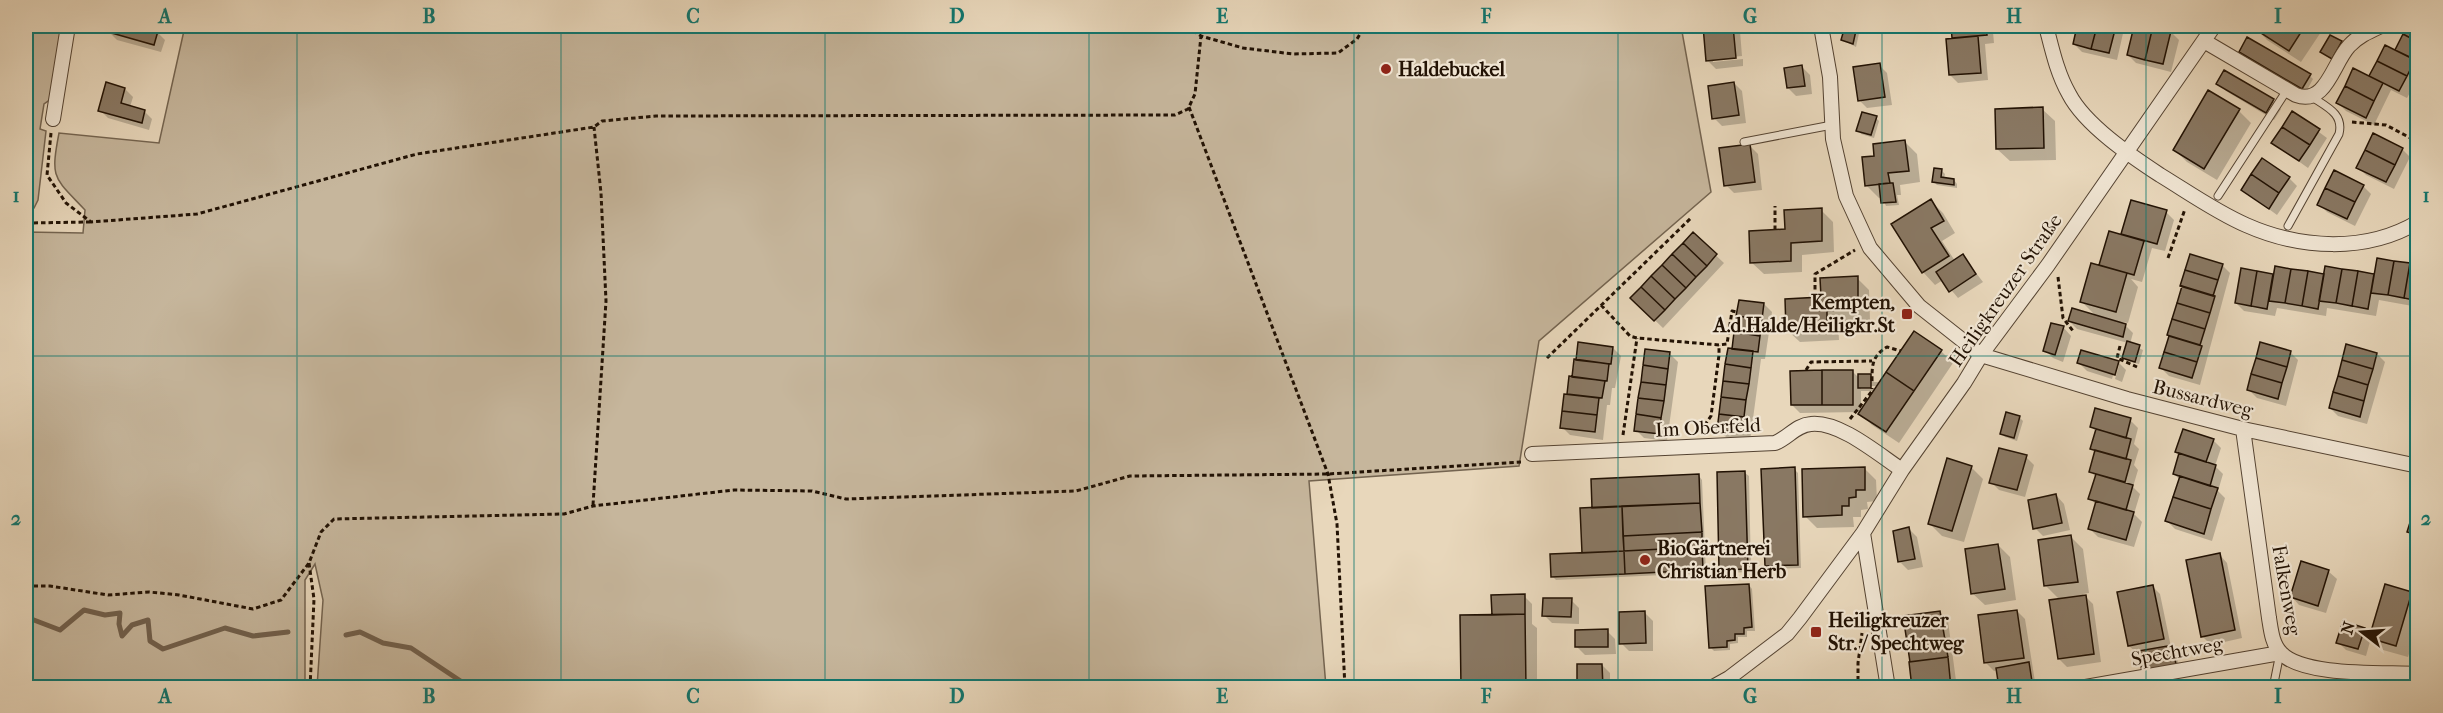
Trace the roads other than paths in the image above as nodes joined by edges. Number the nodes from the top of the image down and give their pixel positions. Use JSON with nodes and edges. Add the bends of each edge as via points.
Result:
{"nodes":[{"id":1,"x":68,"y":26,"type":"edge"},
{"id":2,"x":1821,"y":26,"type":"edge"},
{"id":3,"x":2046,"y":26,"type":"edge"},
{"id":4,"x":2214,"y":26,"type":"edge"},
{"id":5,"x":2381,"y":26,"type":"edge"},
{"id":6,"x":2204,"y":41,"type":"junction"},
{"id":7,"x":2287,"y":90,"type":"junction"},
{"id":8,"x":2312,"y":97,"type":"junction"},
{"id":9,"x":53,"y":119,"type":"road end"},
{"id":10,"x":1832,"y":125,"type":"junction"},
{"id":11,"x":1744,"y":142,"type":"dead end"},
{"id":12,"x":2125,"y":153,"type":"junction"},
{"id":13,"x":2218,"y":196,"type":"dead end"},
{"id":14,"x":2418,"y":222,"type":"edge"},
{"id":15,"x":2288,"y":226,"type":"dead end"},
{"id":16,"x":1981,"y":355,"type":"junction"},
{"id":17,"x":2242,"y":429,"type":"junction"},
{"id":18,"x":1532,"y":454,"type":"road end"},
{"id":19,"x":2418,"y":466,"type":"edge"},
{"id":20,"x":1902,"y":470,"type":"junction"},
{"id":21,"x":1863,"y":533,"type":"junction"},
{"id":22,"x":2280,"y":653,"type":"junction"},
{"id":23,"x":2418,"y":674,"type":"edge"},
{"id":24,"x":1711,"y":687,"type":"edge"},
{"id":25,"x":1888,"y":687,"type":"edge"},
{"id":26,"x":2080,"y":687,"type":"edge"},
{"id":27,"x":2273,"y":687,"type":"edge"}],
"edges":[{"from":1,"to":9,"type":"street"},
{"from":2,"to":10,"type":"street","via":[[1830,77]]},
{"from":3,"to":12,"type":"street","via":[[2055,64],[2069,96]]},
{"from":4,"to":6,"type":"street","name":"Heiligkreuzer Straße"},
{"from":5,"to":8,"type":"street","via":[[2349,46],[2323,88]]},
{"from":6,"to":7,"type":"street"},
{"from":6,"to":12,"type":"street","name":"Heiligkreuzer Straße"},
{"from":7,"to":8,"type":"street","via":[[2304,98]]},
{"from":7,"to":13,"type":"lane"},
{"from":8,"to":15,"type":"lane","via":[[2336,113],[2339,134]]},
{"from":10,"to":11,"type":"lane"},
{"from":10,"to":16,"type":"street","via":[[1846,196],[1868,243],[1919,306]]},
{"from":12,"to":14,"type":"street","via":[[2211,207],[2247,226],[2285,238],[2325,244],[2371,241]]},
{"from":12,"to":16,"type":"street","name":"Heiligkreuzer Straße"},
{"from":16,"to":17,"type":"street","name":"Bussardweg"},
{"from":16,"to":20,"type":"street","name":"Heiligkreuzer Straße"},
{"from":17,"to":19,"type":"street","name":"Bussardweg"},
{"from":17,"to":22,"type":"street","name":"Falkenweg","via":[[2269,618]]},
{"from":18,"to":20,"type":"street","name":"Im Oberfeld","via":[[1774,443],[1812,423],[1842,430]]},
{"from":20,"to":21,"type":"street","name":"Heiligkreuzer Straße"},
{"from":21,"to":24,"type":"street","name":"Heiligkreuzer Straße","via":[[1787,634]]},
{"from":21,"to":25,"type":"street"},
{"from":22,"to":23,"type":"street","name":"Falkenweg","via":[[2292,662],[2315,669]]},
{"from":22,"to":26,"type":"street","name":"Spechtweg"},
{"from":22,"to":27,"type":"lane"}]}
